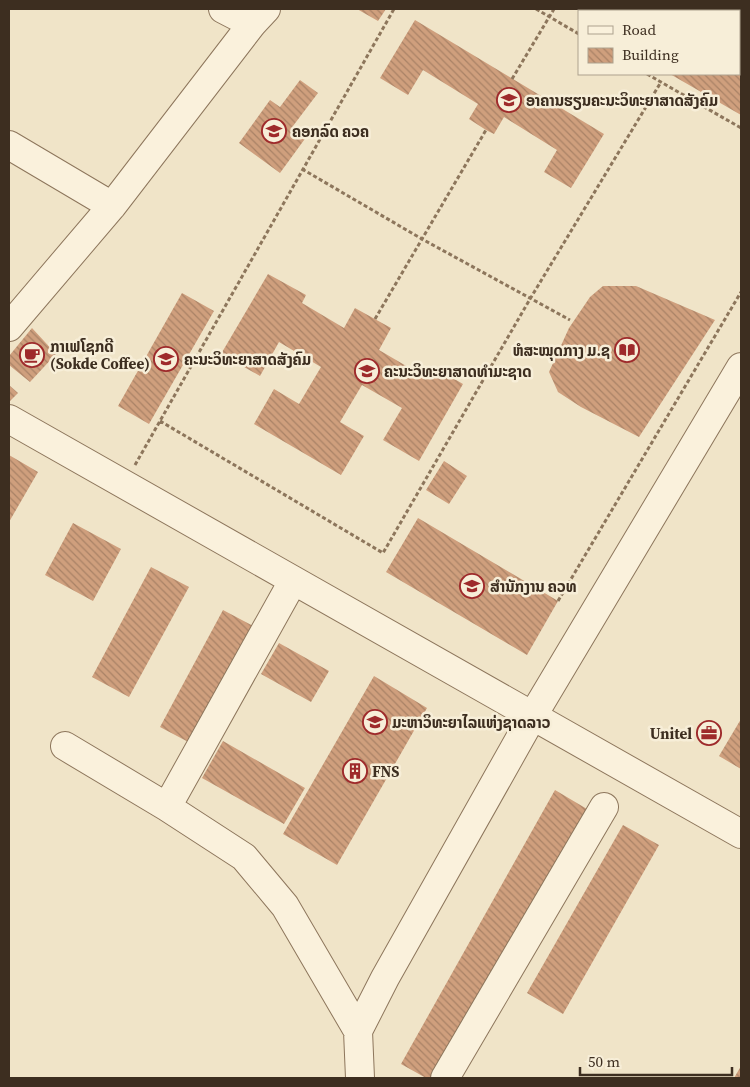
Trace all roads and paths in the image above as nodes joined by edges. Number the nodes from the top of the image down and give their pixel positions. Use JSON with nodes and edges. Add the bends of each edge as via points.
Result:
{"nodes":[{"id":1,"x":223,"y":9,"type":"edge"},
{"id":2,"x":394,"y":9,"type":"edge"},
{"id":3,"x":536,"y":9,"type":"edge"},
{"id":4,"x":554,"y":9,"type":"edge"},
{"id":5,"x":259,"y":16,"type":"edge"},
{"id":6,"x":549,"y":17,"type":"junction"},
{"id":7,"x":578,"y":33,"type":"edge"},
{"id":8,"x":649,"y":75,"type":"edge"},
{"id":9,"x":512,"y":79,"type":"dead end"},
{"id":10,"x":661,"y":82,"type":"junction"},
{"id":11,"x":741,"y":128,"type":"edge"},
{"id":12,"x":486,"y":130,"type":"dead end"},
{"id":13,"x":9,"y":144,"type":"edge"},
{"id":14,"x":302,"y":168,"type":"junction"},
{"id":15,"x":112,"y":206,"type":"junction"},
{"id":16,"x":422,"y":239,"type":"junction"},
{"id":17,"x":741,"y":292,"type":"edge"},
{"id":18,"x":530,"y":299,"type":"junction"},
{"id":19,"x":375,"y":319,"type":"dead end"},
{"id":20,"x":570,"y":320,"type":"dead end"},
{"id":21,"x":9,"y":327,"type":"edge"},
{"id":22,"x":741,"y":368,"type":"edge"},
{"id":23,"x":9,"y":419,"type":"edge"},
{"id":24,"x":160,"y":421,"type":"junction"},
{"id":25,"x":124,"y":485,"type":"junction"},
{"id":26,"x":293,"y":580,"type":"junction"},
{"id":27,"x":558,"y":601,"type":"dead end"},
{"id":28,"x":532,"y":717,"type":"junction"},
{"id":29,"x":65,"y":746,"type":"dead end"},
{"id":30,"x":167,"y":807,"type":"junction"},
{"id":31,"x":604,"y":807,"type":"dead end"},
{"id":32,"x":741,"y":834,"type":"edge"},
{"id":33,"x":358,"y":1030,"type":"junction"},
{"id":34,"x":360,"y":1078,"type":"edge"},
{"id":35,"x":445,"y":1078,"type":"edge"}],
"edges":[{"from":1,"to":5,"type":"street"},
{"from":2,"to":14,"type":"path"},
{"from":3,"to":6,"type":"path"},
{"from":4,"to":6,"type":"path"},
{"from":5,"to":15,"type":"street"},
{"from":6,"to":7,"type":"path"},
{"from":6,"to":9,"type":"path"},
{"from":8,"to":10,"type":"path"},
{"from":10,"to":11,"type":"path"},
{"from":10,"to":18,"type":"path"},
{"from":12,"to":16,"type":"path"},
{"from":13,"to":15,"type":"street"},
{"from":14,"to":16,"type":"path"},
{"from":14,"to":24,"type":"path"},
{"from":15,"to":21,"type":"street"},
{"from":16,"to":18,"type":"path"},
{"from":16,"to":19,"type":"path"},
{"from":17,"to":27,"type":"path"},
{"from":18,"to":20,"type":"path"},
{"from":18,"to":24,"type":"path","via":[[383,553]]},
{"from":22,"to":28,"type":"street"},
{"from":23,"to":25,"type":"street"},
{"from":24,"to":25,"type":"path"},
{"from":25,"to":26,"type":"street"},
{"from":26,"to":28,"type":"street"},
{"from":26,"to":30,"type":"street"},
{"from":28,"to":32,"type":"street"},
{"from":28,"to":33,"type":"street"},
{"from":29,"to":30,"type":"street"},
{"from":30,"to":33,"type":"street","via":[[244,858],[256,871],[285,906]]},
{"from":31,"to":35,"type":"street"},
{"from":33,"to":34,"type":"street"}]}
